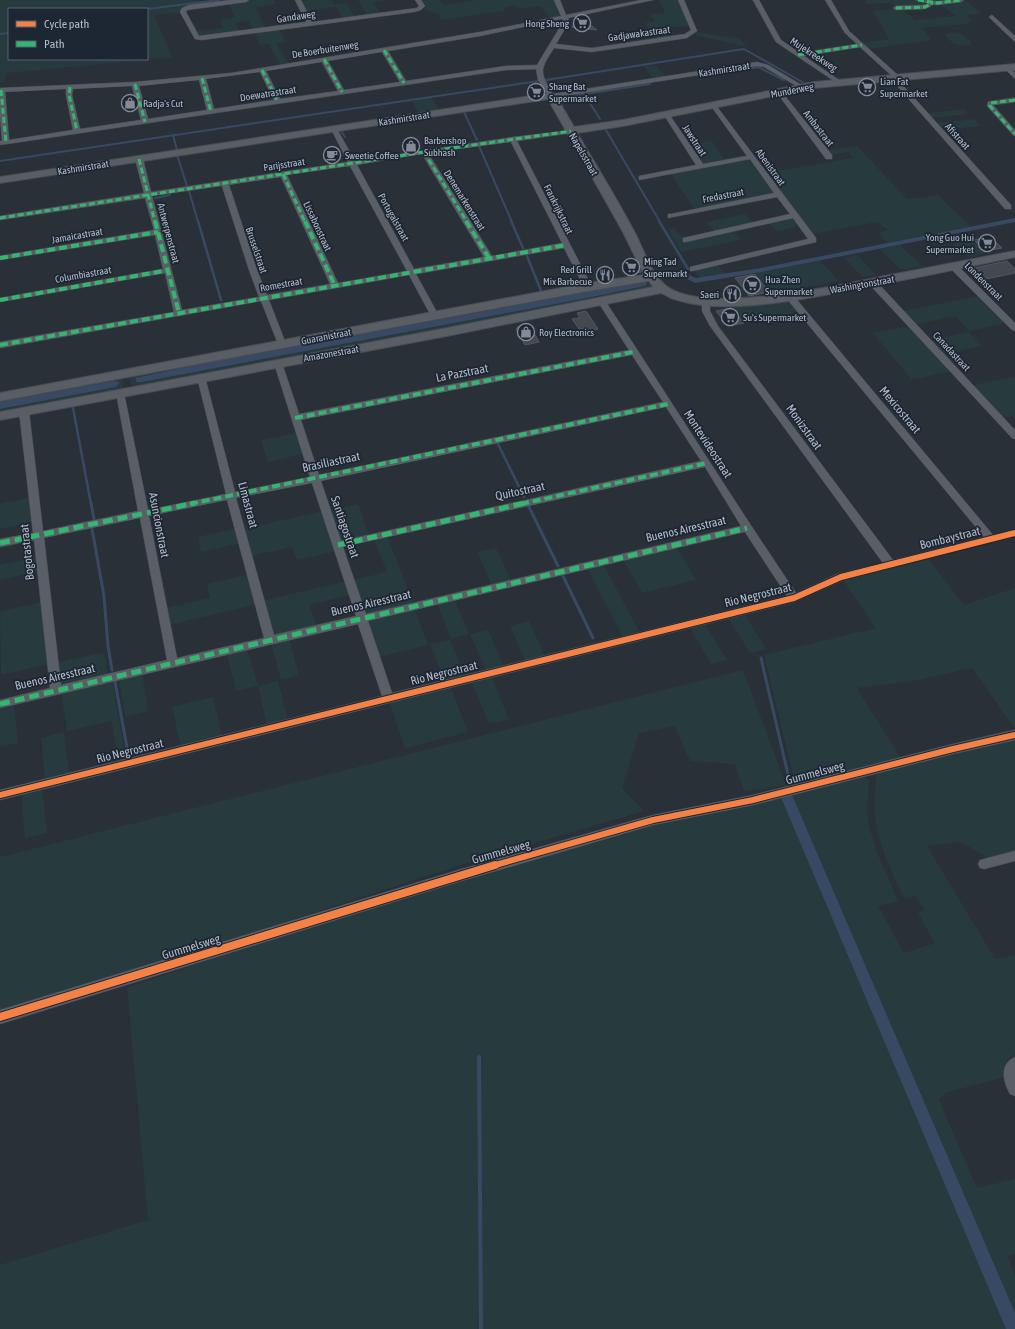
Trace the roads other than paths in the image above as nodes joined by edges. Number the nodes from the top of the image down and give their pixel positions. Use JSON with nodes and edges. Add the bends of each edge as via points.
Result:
{"nodes":[{"id":1,"x":246,"y":0,"type":"edge"},
{"id":2,"x":298,"y":0,"type":"edge"},
{"id":3,"x":418,"y":0,"type":"edge"},
{"id":4,"x":557,"y":0,"type":"edge"},
{"id":5,"x":650,"y":0,"type":"edge"},
{"id":6,"x":681,"y":0,"type":"edge"},
{"id":7,"x":756,"y":0,"type":"edge"},
{"id":8,"x":828,"y":0,"type":"edge"},
{"id":9,"x":918,"y":0,"type":"edge"},
{"id":10,"x":961,"y":0,"type":"edge"},
{"id":11,"x":934,"y":3,"type":"junction"},
{"id":12,"x":896,"y":8,"type":"dead end"},
{"id":13,"x":566,"y":18,"type":"junction"},
{"id":14,"x":992,"y":18,"type":"dead end"},
{"id":15,"x":310,"y":24,"type":"junction"},
{"id":16,"x":1015,"y":40,"type":"edge"},
{"id":17,"x":862,"y":45,"type":"junction"},
{"id":18,"x":552,"y":46,"type":"junction"},
{"id":19,"x":384,"y":50,"type":"junction"},
{"id":20,"x":798,"y":55,"type":"junction"},
{"id":21,"x":324,"y":59,"type":"junction"},
{"id":22,"x":539,"y":67,"type":"junction"},
{"id":23,"x":1011,"y":68,"type":"edge"},
{"id":24,"x":262,"y":70,"type":"junction"},
{"id":25,"x":1015,"y":77,"type":"edge"},
{"id":26,"x":202,"y":78,"type":"junction"},
{"id":27,"x":896,"y":78,"type":"junction"},
{"id":28,"x":839,"y":82,"type":"junction"},
{"id":29,"x":404,"y":83,"type":"junction"},
{"id":30,"x":135,"y":84,"type":"junction"},
{"id":31,"x":70,"y":87,"type":"junction"},
{"id":32,"x":802,"y":87,"type":"junction"},
{"id":33,"x":1,"y":90,"type":"edge"},
{"id":34,"x":342,"y":92,"type":"junction"},
{"id":35,"x":778,"y":92,"type":"junction"},
{"id":36,"x":551,"y":96,"type":"junction"},
{"id":37,"x":1015,"y":100,"type":"edge"},
{"id":38,"x":278,"y":102,"type":"junction"},
{"id":39,"x":713,"y":105,"type":"junction"},
{"id":40,"x":1,"y":111,"type":"edge"},
{"id":41,"x":211,"y":112,"type":"junction"},
{"id":42,"x":667,"y":115,"type":"junction"},
{"id":43,"x":145,"y":122,"type":"junction"},
{"id":44,"x":334,"y":129,"type":"junction"},
{"id":45,"x":77,"y":131,"type":"junction"},
{"id":46,"x":571,"y":131,"type":"junction"},
{"id":47,"x":1015,"y":134,"type":"edge"},
{"id":48,"x":513,"y":138,"type":"junction"},
{"id":49,"x":3,"y":142,"type":"edge"},
{"id":50,"x":424,"y":152,"type":"junction"},
{"id":51,"x":751,"y":157,"type":"junction"},
{"id":52,"x":829,"y":157,"type":"dead end"},
{"id":53,"x":139,"y":158,"type":"junction"},
{"id":54,"x":352,"y":163,"type":"junction"},
{"id":55,"x":701,"y":167,"type":"junction"},
{"id":56,"x":283,"y":174,"type":"junction"},
{"id":57,"x":642,"y":178,"type":"dead end"},
{"id":58,"x":0,"y":180,"type":"edge"},
{"id":59,"x":225,"y":183,"type":"junction"},
{"id":60,"x":779,"y":194,"type":"junction"},
{"id":61,"x":149,"y":195,"type":"junction"},
{"id":62,"x":1008,"y":207,"type":"dead end"},
{"id":63,"x":794,"y":215,"type":"junction"},
{"id":64,"x":671,"y":216,"type":"dead end"},
{"id":65,"x":0,"y":218,"type":"edge"},
{"id":66,"x":158,"y":232,"type":"junction"},
{"id":67,"x":686,"y":240,"type":"dead end"},
{"id":68,"x":566,"y":245,"type":"junction"},
{"id":69,"x":1015,"y":254,"type":"edge"},
{"id":70,"x":0,"y":258,"type":"edge"},
{"id":71,"x":489,"y":258,"type":"junction"},
{"id":72,"x":954,"y":267,"type":"junction"},
{"id":73,"x":169,"y":270,"type":"junction"},
{"id":74,"x":693,"y":270,"type":"dead end"},
{"id":75,"x":413,"y":273,"type":"junction"},
{"id":76,"x":652,"y":277,"type":"junction"},
{"id":77,"x":872,"y":282,"type":"junction"},
{"id":78,"x":335,"y":286,"type":"junction"},
{"id":79,"x":588,"y":287,"type":"junction"},
{"id":80,"x":662,"y":289,"type":"junction"},
{"id":81,"x":790,"y":297,"type":"junction"},
{"id":82,"x":264,"y":299,"type":"junction"},
{"id":83,"x":0,"y":300,"type":"edge"},
{"id":84,"x":602,"y":302,"type":"junction"},
{"id":85,"x":706,"y":302,"type":"junction"},
{"id":86,"x":179,"y":313,"type":"junction"},
{"id":87,"x":435,"y":316,"type":"junction"},
{"id":88,"x":1015,"y":328,"type":"edge"},
{"id":89,"x":282,"y":344,"type":"junction"},
{"id":90,"x":0,"y":345,"type":"edge"},
{"id":91,"x":633,"y":352,"type":"junction"},
{"id":92,"x":278,"y":363,"type":"junction"},
{"id":93,"x":125,"y":373,"type":"junction"},
{"id":94,"x":201,"y":377,"type":"junction"},
{"id":95,"x":125,"y":392,"type":"junction"},
{"id":96,"x":0,"y":397,"type":"edge"},
{"id":97,"x":668,"y":404,"type":"junction"},
{"id":98,"x":24,"y":411,"type":"junction"},
{"id":99,"x":0,"y":416,"type":"edge"},
{"id":100,"x":295,"y":418,"type":"junction"},
{"id":101,"x":1015,"y":436,"type":"edge"},
{"id":102,"x":707,"y":464,"type":"junction"},
{"id":103,"x":314,"y":479,"type":"junction"},
{"id":104,"x":232,"y":496,"type":"junction"},
{"id":105,"x":144,"y":514,"type":"junction"},
{"id":106,"x":747,"y":528,"type":"junction"},
{"id":107,"x":1015,"y":533,"type":"edge"},
{"id":108,"x":39,"y":535,"type":"junction"},
{"id":109,"x":991,"y":539,"type":"junction"},
{"id":110,"x":0,"y":543,"type":"edge"},
{"id":111,"x":338,"y":545,"type":"junction"},
{"id":112,"x":890,"y":564,"type":"junction"},
{"id":113,"x":794,"y":598,"type":"junction"},
{"id":114,"x":362,"y":618,"type":"junction"},
{"id":115,"x":270,"y":640,"type":"junction"},
{"id":116,"x":172,"y":663,"type":"junction"},
{"id":117,"x":56,"y":690,"type":"junction"},
{"id":118,"x":388,"y":698,"type":"junction"},
{"id":119,"x":0,"y":704,"type":"edge"},
{"id":120,"x":1015,"y":735,"type":"edge"},
{"id":121,"x":0,"y":795,"type":"edge"},
{"id":122,"x":1015,"y":856,"type":"edge"},
{"id":123,"x":984,"y":864,"type":"dead end"},
{"id":124,"x":0,"y":1017,"type":"edge"},
{"id":125,"x":1015,"y":1064,"type":"edge"},
{"id":126,"x":1015,"y":1090,"type":"edge"}],
"edges":[{"from":1,"to":15,"type":"street","name":"Gandaweg","via":[[188,7],[183,12],[197,38]]},
{"from":2,"to":15,"type":"street"},
{"from":3,"to":15,"type":"street","name":"Gandaweg","via":[[422,6],[419,9]]},
{"from":4,"to":13,"type":"street"},
{"from":5,"to":13,"type":"street","name":"De Boerbuitenweg"},
{"from":6,"to":18,"type":"street","name":"Gadjawakastraat","via":[[694,31],[687,36],[592,50]]},
{"from":7,"to":20,"type":"street","name":"Mujekreekweg","via":[[778,41]]},
{"from":8,"to":17,"type":"street","name":"Afistraat","via":[[847,32]]},
{"from":9,"to":11,"type":"street"},
{"from":10,"to":11,"type":"street"},
{"from":11,"to":12,"type":"street","via":[[925,7]]},
{"from":13,"to":18,"type":"street"},
{"from":13,"to":19,"type":"street","name":"De Boerbuitenweg"},
{"from":14,"to":16,"type":"street"},
{"from":17,"to":20,"type":"street"},
{"from":17,"to":27,"type":"street","name":"Afistraat"},
{"from":18,"to":22,"type":"street"},
{"from":19,"to":21,"type":"street","name":"De Boerbuitenweg"},
{"from":19,"to":29,"type":"street"},
{"from":20,"to":28,"type":"street","name":"Mujekreekweg"},
{"from":21,"to":24,"type":"street","name":"De Boerbuitenweg"},
{"from":21,"to":34,"type":"street"},
{"from":22,"to":29,"type":"street","name":"Doewatrastraat","via":[[506,68]]},
{"from":22,"to":36,"type":"street","name":"Napelsstraat","via":[[541,80]]},
{"from":23,"to":25,"type":"street"},
{"from":23,"to":27,"type":"street","name":"Munderweg"},
{"from":24,"to":26,"type":"street","name":"De Boerbuitenweg"},
{"from":24,"to":38,"type":"street"},
{"from":26,"to":30,"type":"street","name":"De Boerbuitenweg"},
{"from":26,"to":41,"type":"street"},
{"from":27,"to":28,"type":"street","name":"Munderweg"},
{"from":27,"to":62,"type":"street","name":"Afistraat"},
{"from":28,"to":32,"type":"street","name":"Munderweg"},
{"from":29,"to":34,"type":"street","name":"Doewatrastraat"},
{"from":30,"to":31,"type":"street","name":"De Boerbuitenweg"},
{"from":30,"to":43,"type":"street"},
{"from":31,"to":33,"type":"street","name":"De Boerbuitenweg"},
{"from":31,"to":45,"type":"street","via":[[69,94]]},
{"from":32,"to":35,"type":"street","name":"Munderweg"},
{"from":32,"to":36,"type":"street","name":"Kashmirstraat","via":[[766,66],[757,64]]},
{"from":33,"to":40,"type":"street"},
{"from":34,"to":38,"type":"street","name":"Doewatrastraat"},
{"from":35,"to":39,"type":"street","name":"Munderweg"},
{"from":35,"to":52,"type":"street","name":"Ambastraat"},
{"from":36,"to":44,"type":"street","name":"Kashmirstraat"},
{"from":36,"to":46,"type":"street","name":"Napelsstraat"},
{"from":37,"to":47,"type":"street","via":[[990,103],[990,106]]},
{"from":38,"to":41,"type":"street","name":"Doewatrastraat"},
{"from":39,"to":42,"type":"street","name":"Munderweg"},
{"from":39,"to":51,"type":"street","name":"Abenistraat"},
{"from":40,"to":49,"type":"street"},
{"from":41,"to":43,"type":"street","name":"Doewatrastraat"},
{"from":42,"to":46,"type":"street","name":"Munderweg"},
{"from":42,"to":55,"type":"street","name":"Jawstraat"},
{"from":43,"to":45,"type":"street","name":"Doewatrastraat"},
{"from":44,"to":53,"type":"street","name":"Kashmirstraat"},
{"from":44,"to":54,"type":"street","name":"Portugalstraat"},
{"from":45,"to":49,"type":"street","name":"Doewatrastraat"},
{"from":46,"to":48,"type":"street","name":"Parijsstraat"},
{"from":46,"to":76,"type":"street","name":"Napelsstraat"},
{"from":48,"to":50,"type":"street","name":"Parijsstraat"},
{"from":48,"to":68,"type":"street","name":"Frankrijkstraat"},
{"from":50,"to":54,"type":"street","name":"Parijsstraat"},
{"from":50,"to":71,"type":"street","name":"Denemarkenstraat"},
{"from":51,"to":55,"type":"street"},
{"from":51,"to":60,"type":"street","name":"Abenistraat"},
{"from":53,"to":58,"type":"street","name":"Kashmirstraat"},
{"from":53,"to":61,"type":"street","name":"Antwerpenstraat"},
{"from":54,"to":56,"type":"street","name":"Parijsstraat"},
{"from":54,"to":75,"type":"street","name":"Portugalstraat"},
{"from":55,"to":57,"type":"street","name":"Jawstraat"},
{"from":56,"to":59,"type":"street","name":"Parijsstraat"},
{"from":56,"to":78,"type":"street","name":"Lissabonstraat"},
{"from":59,"to":61,"type":"street","name":"Parijsstraat"},
{"from":59,"to":82,"type":"street","name":"Brusselstraat"},
{"from":60,"to":63,"type":"street","name":"Abenistraat"},
{"from":60,"to":64,"type":"street","name":"Fredastraat"},
{"from":61,"to":65,"type":"street","name":"Parijsstraat"},
{"from":61,"to":66,"type":"street","name":"Antwerpenstraat"},
{"from":63,"to":67,"type":"street"},
{"from":63,"to":74,"type":"street","name":"Abenistraat","via":[[813,240]]},
{"from":66,"to":70,"type":"street","name":"Jamaicastraat"},
{"from":66,"to":73,"type":"street","name":"Antwerpenstraat"},
{"from":68,"to":71,"type":"street","name":"Romestraat"},
{"from":68,"to":79,"type":"street","name":"Frankrijkstraat"},
{"from":69,"to":72,"type":"street","name":"Washingtonstraat"},
{"from":71,"to":75,"type":"street","name":"Romestraat"},
{"from":72,"to":77,"type":"street","name":"Washingtonstraat"},
{"from":72,"to":88,"type":"street","name":"Londenstraat"},
{"from":73,"to":83,"type":"street","name":"Columbiastraat"},
{"from":73,"to":86,"type":"street","name":"Antwerpenstraat"},
{"from":75,"to":78,"type":"street","name":"Romestraat"},
{"from":75,"to":87,"type":"street","name":"Portugalstraat"},
{"from":76,"to":79,"type":"street","name":"Guaranistraat"},
{"from":76,"to":80,"type":"street","name":"Napelsstraat"},
{"from":77,"to":81,"type":"street","name":"Washingtonstraat"},
{"from":77,"to":101,"type":"street","name":"Canadastraat"},
{"from":78,"to":82,"type":"street","name":"Romestraat"},
{"from":79,"to":87,"type":"street","name":"Guaranistraat"},
{"from":80,"to":84,"type":"street","name":"Amazonestraat"},
{"from":80,"to":85,"type":"street","name":"Washingtonstraat","via":[[679,297]]},
{"from":81,"to":85,"type":"street","name":"Washingtonstraat"},
{"from":81,"to":109,"type":"street","name":"Mexicostraat"},
{"from":82,"to":86,"type":"street","name":"Romestraat"},
{"from":82,"to":89,"type":"street","name":"Brusselstraat"},
{"from":84,"to":91,"type":"street","name":"Montevideostraat"},
{"from":84,"to":92,"type":"street","name":"Amazonestraat"},
{"from":85,"to":112,"type":"street","name":"Monizstraat","via":[[706,311],[714,326]]},
{"from":86,"to":90,"type":"street","name":"Romestraat"},
{"from":87,"to":89,"type":"street","name":"Guaranistraat"},
{"from":89,"to":93,"type":"street","name":"Guaranistraat"},
{"from":91,"to":97,"type":"street","name":"Montevideostraat"},
{"from":91,"to":100,"type":"street","name":"La Pazstraat"},
{"from":92,"to":94,"type":"street","name":"Amazonestraat"},
{"from":92,"to":100,"type":"street","name":"Santiagostraat"},
{"from":93,"to":95,"type":"street"},
{"from":93,"to":96,"type":"street","name":"Guaranistraat"},
{"from":94,"to":95,"type":"street","name":"Amazonestraat"},
{"from":94,"to":104,"type":"street","name":"Limastraat"},
{"from":95,"to":98,"type":"street","name":"Amazonestraat"},
{"from":95,"to":105,"type":"street","name":"Asuncionstraat"},
{"from":97,"to":102,"type":"street","name":"Montevideostraat"},
{"from":97,"to":103,"type":"street","name":"Brasiliastraat"},
{"from":98,"to":99,"type":"street","name":"Amazonestraat"},
{"from":98,"to":108,"type":"street","name":"Bogotastraat"},
{"from":100,"to":103,"type":"street","name":"Santiagostraat"},
{"from":102,"to":106,"type":"street","name":"Montevideostraat"},
{"from":102,"to":111,"type":"street","name":"Quitostraat"},
{"from":103,"to":104,"type":"street","name":"Brasiliastraat"},
{"from":103,"to":111,"type":"street","name":"Santiagostraat"},
{"from":104,"to":105,"type":"street","name":"Brasiliastraat"},
{"from":104,"to":115,"type":"street","name":"Limastraat"},
{"from":105,"to":108,"type":"street","name":"Brasiliastraat"},
{"from":105,"to":116,"type":"street","name":"Asuncionstraat"},
{"from":106,"to":113,"type":"street","name":"Montevideostraat"},
{"from":106,"to":114,"type":"street","name":"Buenos Airesstraat"},
{"from":107,"to":109,"type":"street","name":"Bombaystraat"},
{"from":108,"to":110,"type":"street","name":"Brasiliastraat"},
{"from":108,"to":117,"type":"street","name":"Bogotastraat"},
{"from":109,"to":112,"type":"street","name":"Bombaystraat"},
{"from":111,"to":114,"type":"street","name":"Santiagostraat"},
{"from":112,"to":113,"type":"street","name":"Rio Negrostraat","via":[[841,577]]},
{"from":113,"to":118,"type":"street","name":"Rio Negrostraat"},
{"from":114,"to":115,"type":"street","name":"Buenos Airesstraat"},
{"from":114,"to":118,"type":"street","name":"Santiagostraat"},
{"from":115,"to":116,"type":"street","name":"Buenos Airesstraat"},
{"from":116,"to":117,"type":"street","name":"Buenos Airesstraat"},
{"from":117,"to":119,"type":"street","name":"Buenos Airesstraat"},
{"from":118,"to":121,"type":"street","name":"Rio Negrostraat"},
{"from":120,"to":124,"type":"street","name":"Gummelsweg","via":[[760,799],[653,820],[458,876]]},
{"from":122,"to":123,"type":"street"},
{"from":125,"to":126,"type":"street","via":[[1010,1074]]}]}
